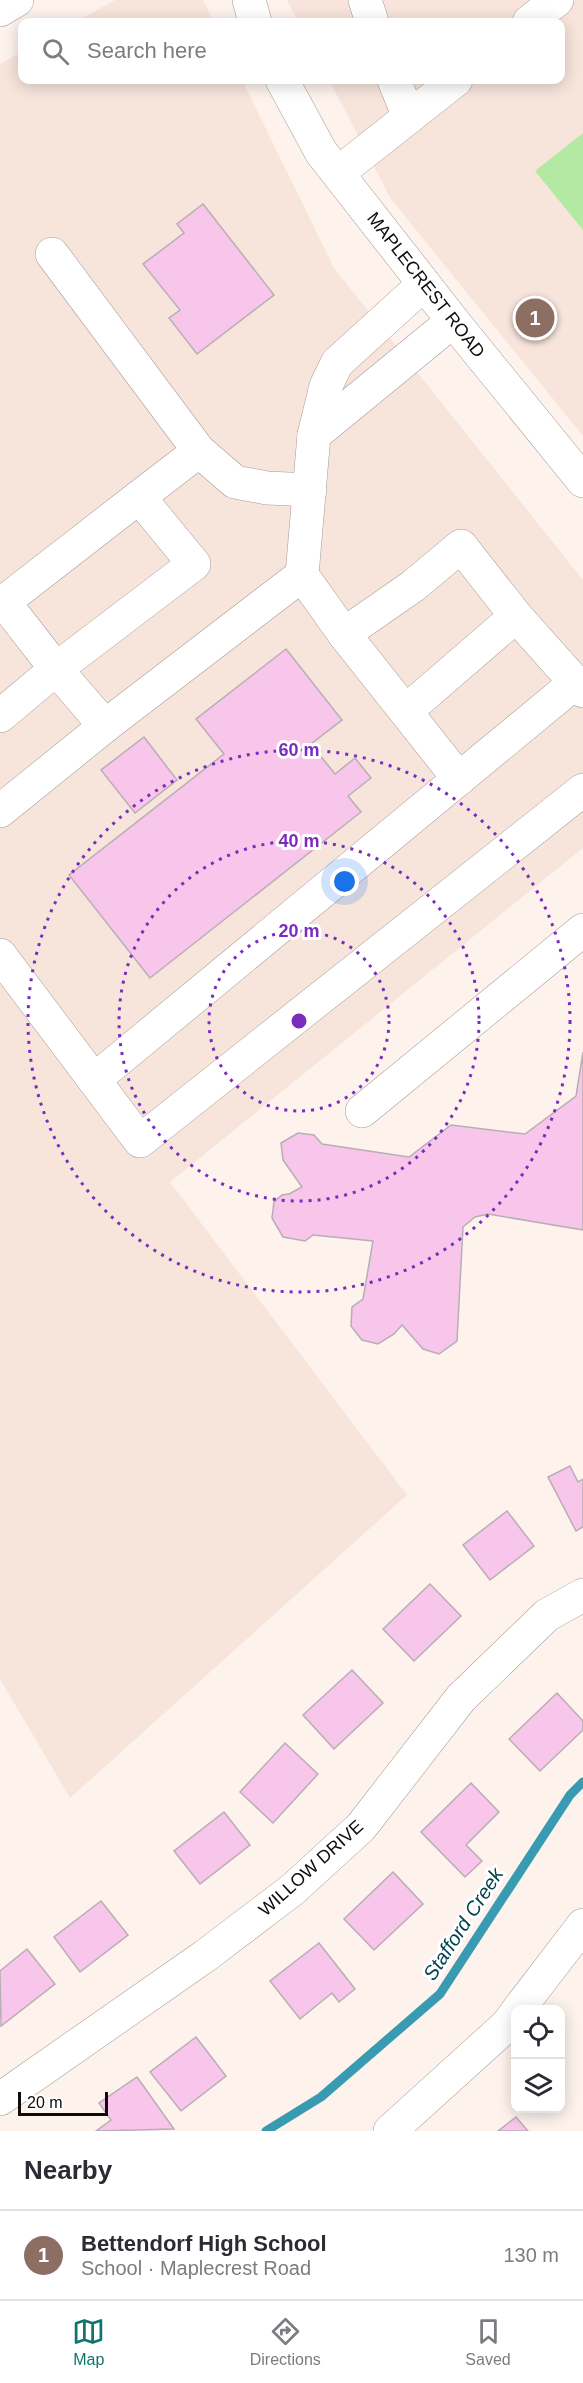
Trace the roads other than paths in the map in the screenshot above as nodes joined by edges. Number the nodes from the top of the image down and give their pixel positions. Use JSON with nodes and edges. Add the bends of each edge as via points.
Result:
{"nodes":[{"id":1,"x":17,"y":0,"type":"edge"},
{"id":2,"x":249,"y":0,"type":"edge"},
{"id":3,"x":365,"y":0,"type":"edge"},
{"id":4,"x":557,"y":0,"type":"edge"},
{"id":5,"x":0,"y":10,"type":"edge"},
{"id":6,"x":254,"y":18,"type":"edge"},
{"id":7,"x":371,"y":18,"type":"edge"},
{"id":8,"x":534,"y":18,"type":"edge"},
{"id":9,"x":284,"y":84,"type":"edge"},
{"id":10,"x":396,"y":84,"type":"edge"},
{"id":11,"x":451,"y":84,"type":"edge"},
{"id":12,"x":409,"y":117,"type":"junction"},
{"id":13,"x":338,"y":173,"type":"junction"},
{"id":14,"x":52,"y":254,"type":"dead end"},
{"id":15,"x":424,"y":284,"type":"junction"},
{"id":16,"x":453,"y":321,"type":"junction"},
{"id":17,"x":314,"y":435,"type":"junction"},
{"id":18,"x":198,"y":451,"type":"junction"},
{"id":19,"x":583,"y":481,"type":"edge"},
{"id":20,"x":310,"y":490,"type":"junction"},
{"id":21,"x":139,"y":497,"type":"junction"},
{"id":22,"x":302,"y":575,"type":"junction"},
{"id":23,"x":2,"y":604,"type":"edge"},
{"id":24,"x":516,"y":616,"type":"junction"},
{"id":25,"x":344,"y":634,"type":"junction"},
{"id":26,"x":56,"y":669,"type":"junction"},
{"id":27,"x":579,"y":687,"type":"edge"},
{"id":28,"x":406,"y":711,"type":"junction"},
{"id":29,"x":0,"y":716,"type":"edge"},
{"id":30,"x":105,"y":726,"type":"junction"},
{"id":31,"x":459,"y":779,"type":"junction"},
{"id":32,"x":583,"y":790,"type":"edge"},
{"id":33,"x":0,"y":811,"type":"edge"},
{"id":34,"x":583,"y":930,"type":"edge"},
{"id":35,"x":0,"y":954,"type":"edge"},
{"id":36,"x":94,"y":1080,"type":"junction"},
{"id":37,"x":362,"y":1111,"type":"dead end"},
{"id":38,"x":583,"y":1595,"type":"edge"},
{"id":39,"x":583,"y":1924,"type":"edge"},
{"id":40,"x":522,"y":2005,"type":"edge"},
{"id":41,"x":511,"y":2020,"type":"edge"},
{"id":42,"x":0,"y":2099,"type":"edge"},
{"id":43,"x":390,"y":2131,"type":"edge"}],
"edges":[{"from":1,"to":5,"type":"street"},
{"from":2,"to":6,"type":"street"},
{"from":3,"to":7,"type":"street"},
{"from":4,"to":8,"type":"street"},
{"from":9,"to":13,"type":"street","name":"MAPLECREST ROAD","via":[[321,152]]},
{"from":10,"to":12,"type":"street"},
{"from":11,"to":12,"type":"street"},
{"from":12,"to":13,"type":"street"},
{"from":13,"to":15,"type":"street","name":"MAPLECREST ROAD"},
{"from":14,"to":18,"type":"street"},
{"from":15,"to":16,"type":"street","name":"MAPLECREST ROAD"},
{"from":15,"to":17,"type":"street","via":[[337,363],[326,386]]},
{"from":16,"to":17,"type":"street"},
{"from":16,"to":19,"type":"street","name":"MAPLECREST ROAD"},
{"from":17,"to":20,"type":"street"},
{"from":18,"to":20,"type":"street","via":[[235,482]]},
{"from":18,"to":21,"type":"street"},
{"from":20,"to":22,"type":"street"},
{"from":21,"to":23,"type":"street"},
{"from":21,"to":26,"type":"street","via":[[194,564]]},
{"from":22,"to":25,"type":"street"},
{"from":22,"to":30,"type":"street"},
{"from":23,"to":26,"type":"street"},
{"from":24,"to":25,"type":"street","via":[[461,546],[413,586]]},
{"from":24,"to":27,"type":"street"},
{"from":24,"to":28,"type":"street"},
{"from":25,"to":28,"type":"street"},
{"from":26,"to":29,"type":"street"},
{"from":26,"to":30,"type":"street"},
{"from":27,"to":31,"type":"street"},
{"from":28,"to":31,"type":"street"},
{"from":30,"to":33,"type":"street"},
{"from":31,"to":36,"type":"street"},
{"from":32,"to":36,"type":"street","via":[[140,1141]]},
{"from":34,"to":37,"type":"street"},
{"from":35,"to":36,"type":"street"},
{"from":38,"to":42,"type":"street","name":"WILLOW DRIVE","via":[[547,1615],[461,1698],[361,1827],[292,1890],[205,1956]]},
{"from":39,"to":40,"type":"street"},
{"from":41,"to":43,"type":"street"}]}
